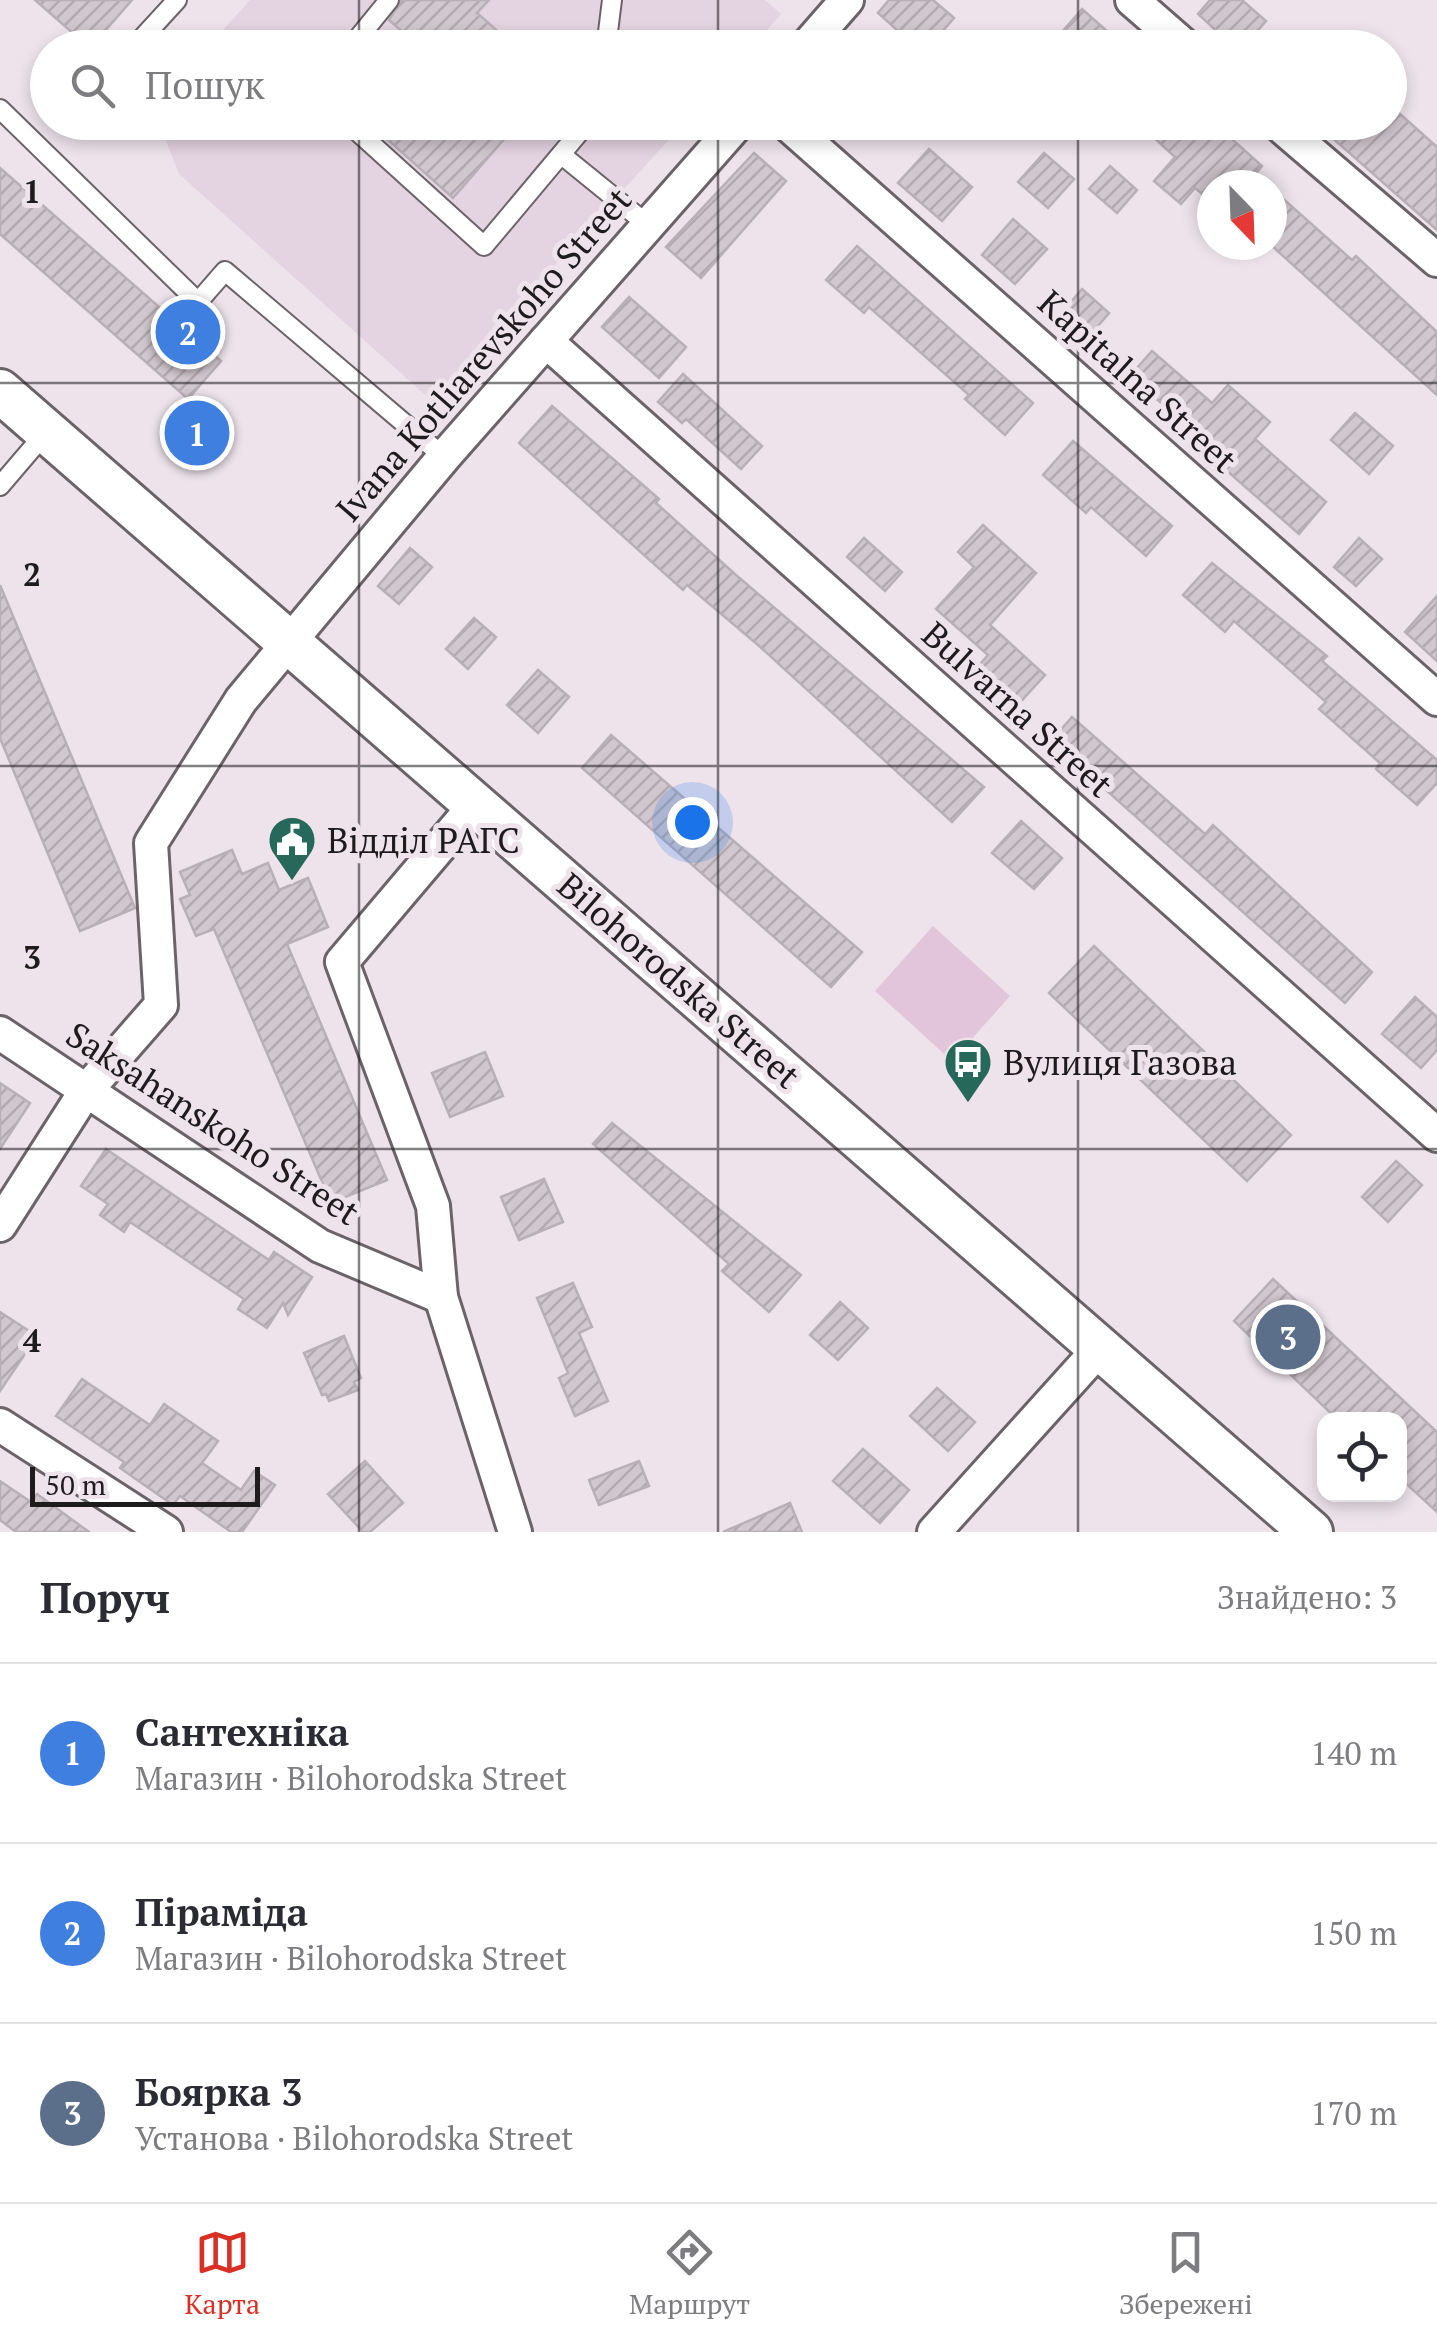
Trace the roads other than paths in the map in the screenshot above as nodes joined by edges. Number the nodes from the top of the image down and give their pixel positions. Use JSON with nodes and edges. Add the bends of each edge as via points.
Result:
{"nodes":[{"id":1,"x":177,"y":0,"type":"edge"},
{"id":2,"x":389,"y":0,"type":"edge"},
{"id":3,"x":612,"y":0,"type":"edge"},
{"id":4,"x":847,"y":0,"type":"edge"},
{"id":5,"x":1132,"y":0,"type":"edge"},
{"id":6,"x":150,"y":30,"type":"edge"},
{"id":7,"x":365,"y":30,"type":"edge"},
{"id":8,"x":608,"y":30,"type":"edge"},
{"id":9,"x":821,"y":30,"type":"edge"},
{"id":10,"x":1167,"y":30,"type":"edge"},
{"id":11,"x":0,"y":109,"type":"edge"},
{"id":12,"x":30,"y":138,"type":"edge"},
{"id":13,"x":32,"y":140,"type":"edge"},
{"id":14,"x":367,"y":140,"type":"edge"},
{"id":15,"x":575,"y":140,"type":"edge"},
{"id":16,"x":723,"y":140,"type":"edge"},
{"id":17,"x":806,"y":140,"type":"edge"},
{"id":18,"x":1297,"y":140,"type":"edge"},
{"id":19,"x":563,"y":156,"type":"junction"},
{"id":20,"x":648,"y":226,"type":"junction"},
{"id":21,"x":1437,"y":260,"type":"edge"},
{"id":22,"x":546,"y":342,"type":"junction"},
{"id":23,"x":0,"y":391,"type":"edge"},
{"id":24,"x":48,"y":430,"type":"junction"},
{"id":25,"x":444,"y":457,"type":"junction"},
{"id":26,"x":0,"y":486,"type":"edge"},
{"id":27,"x":288,"y":640,"type":"junction"},
{"id":28,"x":1437,"y":699,"type":"edge"},
{"id":29,"x":476,"y":804,"type":"junction"},
{"id":30,"x":0,"y":1033,"type":"edge"},
{"id":31,"x":85,"y":1092,"type":"junction"},
{"id":32,"x":1437,"y":1135,"type":"edge"},
{"id":33,"x":0,"y":1226,"type":"edge"},
{"id":34,"x":442,"y":1297,"type":"junction"},
{"id":35,"x":1100,"y":1348,"type":"junction"},
{"id":36,"x":0,"y":1425,"type":"edge"},
{"id":37,"x":166,"y":1532,"type":"edge"},
{"id":38,"x":514,"y":1532,"type":"edge"},
{"id":39,"x":934,"y":1532,"type":"edge"},
{"id":40,"x":1311,"y":1532,"type":"edge"}],
"edges":[{"from":1,"to":6,"type":"lane"},
{"from":2,"to":7,"type":"lane"},
{"from":3,"to":8,"type":"lane"},
{"from":4,"to":9,"type":"street"},
{"from":5,"to":10,"type":"street"},
{"from":11,"to":12,"type":"lane"},
{"from":13,"to":25,"type":"lane","via":[[198,302],[225,270]]},
{"from":14,"to":19,"type":"lane","via":[[484,246]]},
{"from":15,"to":19,"type":"lane"},
{"from":16,"to":20,"type":"street","name":"Ivana Kotliarevskoho Street"},
{"from":17,"to":28,"type":"street","name":"Kapitalna Street"},
{"from":18,"to":21,"type":"street"},
{"from":19,"to":20,"type":"lane"},
{"from":20,"to":22,"type":"street","name":"Ivana Kotliarevskoho Street"},
{"from":22,"to":25,"type":"street","name":"Ivana Kotliarevskoho Street"},
{"from":22,"to":32,"type":"street","name":"Bulvarna Street"},
{"from":23,"to":24,"type":"street","name":"Bilohorodska Street"},
{"from":24,"to":26,"type":"lane"},
{"from":24,"to":27,"type":"street","name":"Bilohorodska Street"},
{"from":25,"to":27,"type":"street","name":"Ivana Kotliarevskoho Street"},
{"from":27,"to":29,"type":"street","name":"Bilohorodska Street"},
{"from":27,"to":31,"type":"street","name":"Ivana Kotliarevskoho Street","via":[[241,700],[151,844],[161,1005]]},
{"from":29,"to":34,"type":"street","via":[[342,962],[433,1206]]},
{"from":29,"to":35,"type":"street","name":"Bilohorodska Street"},
{"from":30,"to":31,"type":"street","name":"Saksahanskoho Street"},
{"from":31,"to":33,"type":"street","name":"Ivana Kotliarevskoho Street"},
{"from":31,"to":34,"type":"street","name":"Saksahanskoho Street","via":[[320,1246]]},
{"from":34,"to":38,"type":"street"},
{"from":35,"to":39,"type":"street"},
{"from":35,"to":40,"type":"street","name":"Bilohorodska Street"},
{"from":36,"to":37,"type":"street"}]}
